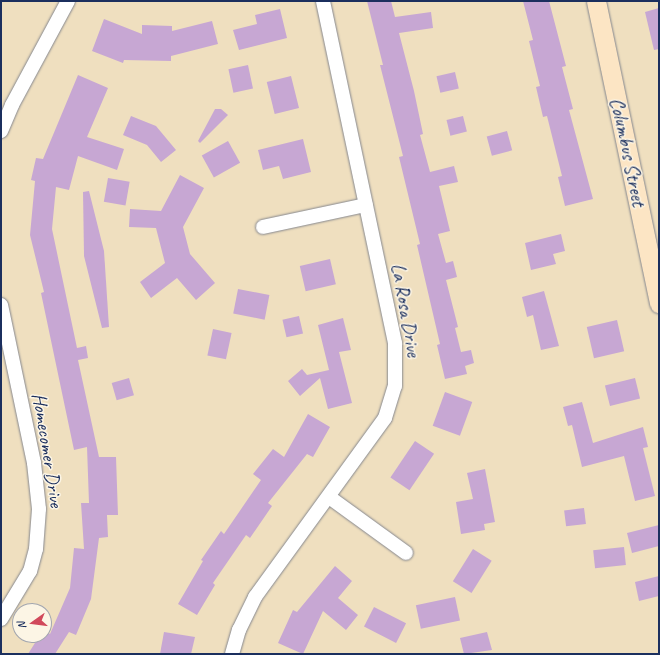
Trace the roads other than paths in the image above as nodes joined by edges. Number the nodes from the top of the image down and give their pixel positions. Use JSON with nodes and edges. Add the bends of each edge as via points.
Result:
{"nodes":[{"id":1,"x":68,"y":1,"type":"edge"},
{"id":2,"x":323,"y":1,"type":"edge"},
{"id":3,"x":596,"y":1,"type":"edge"},
{"id":4,"x":1,"y":131,"type":"edge"},
{"id":5,"x":366,"y":206,"type":"junction"},
{"id":6,"x":263,"y":227,"type":"dead end"},
{"id":7,"x":659,"y":303,"type":"edge"},
{"id":8,"x":1,"y":304,"type":"edge"},
{"id":9,"x":329,"y":497,"type":"junction"},
{"id":10,"x":406,"y":553,"type":"dead end"},
{"id":11,"x":1,"y":619,"type":"edge"},
{"id":12,"x":232,"y":654,"type":"edge"}],
"edges":[{"from":1,"to":4,"type":"street","via":[[12,105]]},
{"from":2,"to":5,"type":"street","name":"La Rosa Drive"},
{"from":3,"to":7,"type":"main road","name":"Columbus Street"},
{"from":5,"to":6,"type":"street"},
{"from":5,"to":9,"type":"street","name":"La Rosa Drive","via":[[395,343],[397,371],[385,418]]},
{"from":8,"to":11,"type":"street","name":"Homecomer Drive","via":[[34,463],[39,509],[38,535],[30,571]]},
{"from":9,"to":10,"type":"street"},
{"from":9,"to":12,"type":"street","name":"La Rosa Drive","via":[[256,596],[241,624]]}]}
